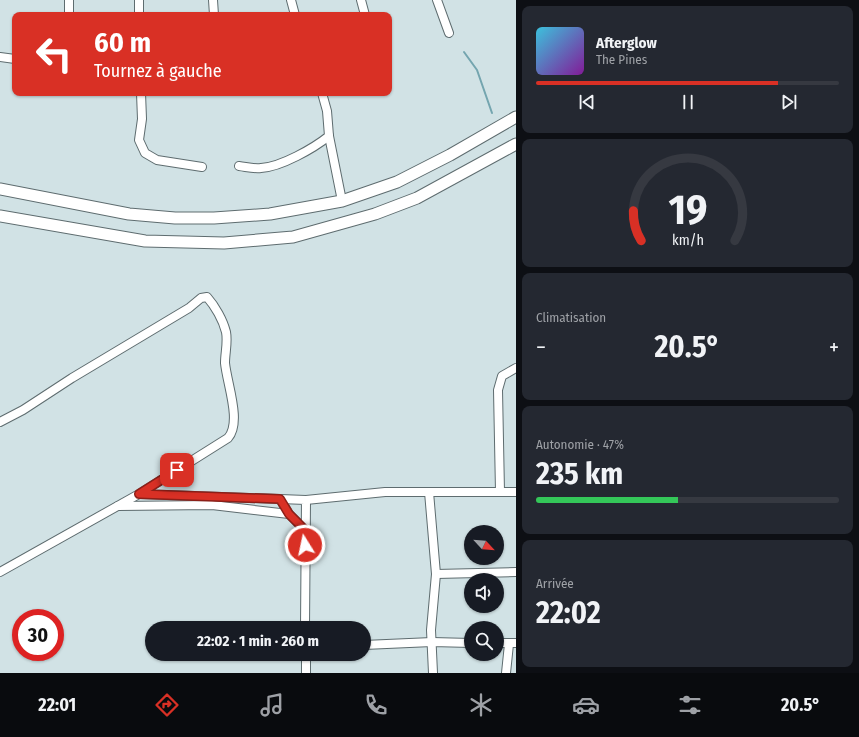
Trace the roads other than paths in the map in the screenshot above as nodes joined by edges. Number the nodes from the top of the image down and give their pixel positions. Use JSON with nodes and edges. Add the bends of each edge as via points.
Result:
{"nodes":[{"id":1,"x":69,"y":0,"type":"edge"},
{"id":2,"x":139,"y":0,"type":"edge"},
{"id":3,"x":213,"y":0,"type":"edge"},
{"id":4,"x":291,"y":0,"type":"edge"},
{"id":5,"x":361,"y":0,"type":"edge"},
{"id":6,"x":437,"y":0,"type":"edge"},
{"id":7,"x":69,"y":12,"type":"edge"},
{"id":8,"x":139,"y":12,"type":"edge"},
{"id":9,"x":214,"y":12,"type":"edge"},
{"id":10,"x":294,"y":12,"type":"edge"},
{"id":11,"x":364,"y":12,"type":"edge"},
{"id":12,"x":449,"y":33,"type":"dead end"},
{"id":13,"x":0,"y":57,"type":"edge"},
{"id":14,"x":12,"y":59,"type":"edge"},
{"id":15,"x":141,"y":96,"type":"edge"},
{"id":16,"x":323,"y":96,"type":"edge"},
{"id":17,"x":516,"y":117,"type":"edge"},
{"id":18,"x":329,"y":136,"type":"junction"},
{"id":19,"x":516,"y":144,"type":"edge"},
{"id":20,"x":239,"y":166,"type":"dead end"},
{"id":21,"x":202,"y":167,"type":"dead end"},
{"id":22,"x":0,"y":189,"type":"edge"},
{"id":23,"x":342,"y":201,"type":"junction"},
{"id":24,"x":0,"y":216,"type":"edge"},
{"id":25,"x":516,"y":368,"type":"edge"},
{"id":26,"x":0,"y":422,"type":"edge"},
{"id":27,"x":429,"y":492,"type":"junction"},
{"id":28,"x":500,"y":492,"type":"junction"},
{"id":29,"x":516,"y":492,"type":"edge"},
{"id":30,"x":139,"y":494,"type":"junction"},
{"id":31,"x":203,"y":495,"type":"junction"},
{"id":32,"x":280,"y":499,"type":"junction"},
{"id":33,"x":306,"y":500,"type":"junction"},
{"id":34,"x":198,"y":505,"type":"junction"},
{"id":35,"x":116,"y":506,"type":"junction"},
{"id":36,"x":289,"y":514,"type":"junction"},
{"id":37,"x":305,"y":530,"type":"junction"},
{"id":38,"x":0,"y":572,"type":"edge"},
{"id":39,"x":516,"y":572,"type":"edge"},
{"id":40,"x":436,"y":574,"type":"junction"},
{"id":41,"x":306,"y":621,"type":"edge"},
{"id":42,"x":432,"y":642,"type":"junction"},
{"id":43,"x":464,"y":643,"type":"edge"},
{"id":44,"x":512,"y":643,"type":"edge"},
{"id":45,"x":371,"y":645,"type":"edge"},
{"id":46,"x":306,"y":661,"type":"edge"},
{"id":47,"x":306,"y":673,"type":"edge"},
{"id":48,"x":433,"y":673,"type":"edge"},
{"id":49,"x":506,"y":673,"type":"edge"}],
"edges":[{"from":1,"to":7,"type":"street"},
{"from":2,"to":8,"type":"street"},
{"from":3,"to":9,"type":"street"},
{"from":4,"to":10,"type":"street"},
{"from":5,"to":11,"type":"street"},
{"from":6,"to":12,"type":"street"},
{"from":13,"to":14,"type":"street"},
{"from":15,"to":21,"type":"street","via":[[139,140],[145,153],[157,160]]},
{"from":16,"to":18,"type":"street"},
{"from":17,"to":23,"type":"highway","via":[[397,182]]},
{"from":18,"to":20,"type":"street","via":[[298,156],[263,168]]},
{"from":18,"to":23,"type":"street"},
{"from":19,"to":24,"type":"highway","via":[[417,198],[375,214],[292,237],[224,243],[144,241]]},
{"from":22,"to":23,"type":"highway","via":[[129,214],[174,218],[270,214]]},
{"from":25,"to":28,"type":"street","via":[[502,376],[498,390]]},
{"from":26,"to":30,"type":"street","via":[[189,308],[201,298],[207,297],[212,302],[226,332],[227,382],[235,413],[232,433]]},
{"from":27,"to":28,"type":"street"},
{"from":27,"to":33,"type":"street","via":[[385,492]]},
{"from":27,"to":40,"type":"street"},
{"from":28,"to":29,"type":"street"},
{"from":30,"to":31,"type":"street"},
{"from":30,"to":35,"type":"street"},
{"from":31,"to":32,"type":"street"},
{"from":31,"to":34,"type":"street"},
{"from":32,"to":33,"type":"street"},
{"from":32,"to":36,"type":"street"},
{"from":33,"to":37,"type":"street"},
{"from":34,"to":35,"type":"street"},
{"from":34,"to":36,"type":"street"},
{"from":35,"to":38,"type":"street"},
{"from":36,"to":37,"type":"street"},
{"from":37,"to":41,"type":"street"},
{"from":39,"to":40,"type":"street"},
{"from":40,"to":42,"type":"street","via":[[432,598]]},
{"from":42,"to":43,"type":"street"},
{"from":42,"to":45,"type":"street"},
{"from":42,"to":48,"type":"street"},
{"from":44,"to":49,"type":"street"},
{"from":46,"to":47,"type":"street"}]}
